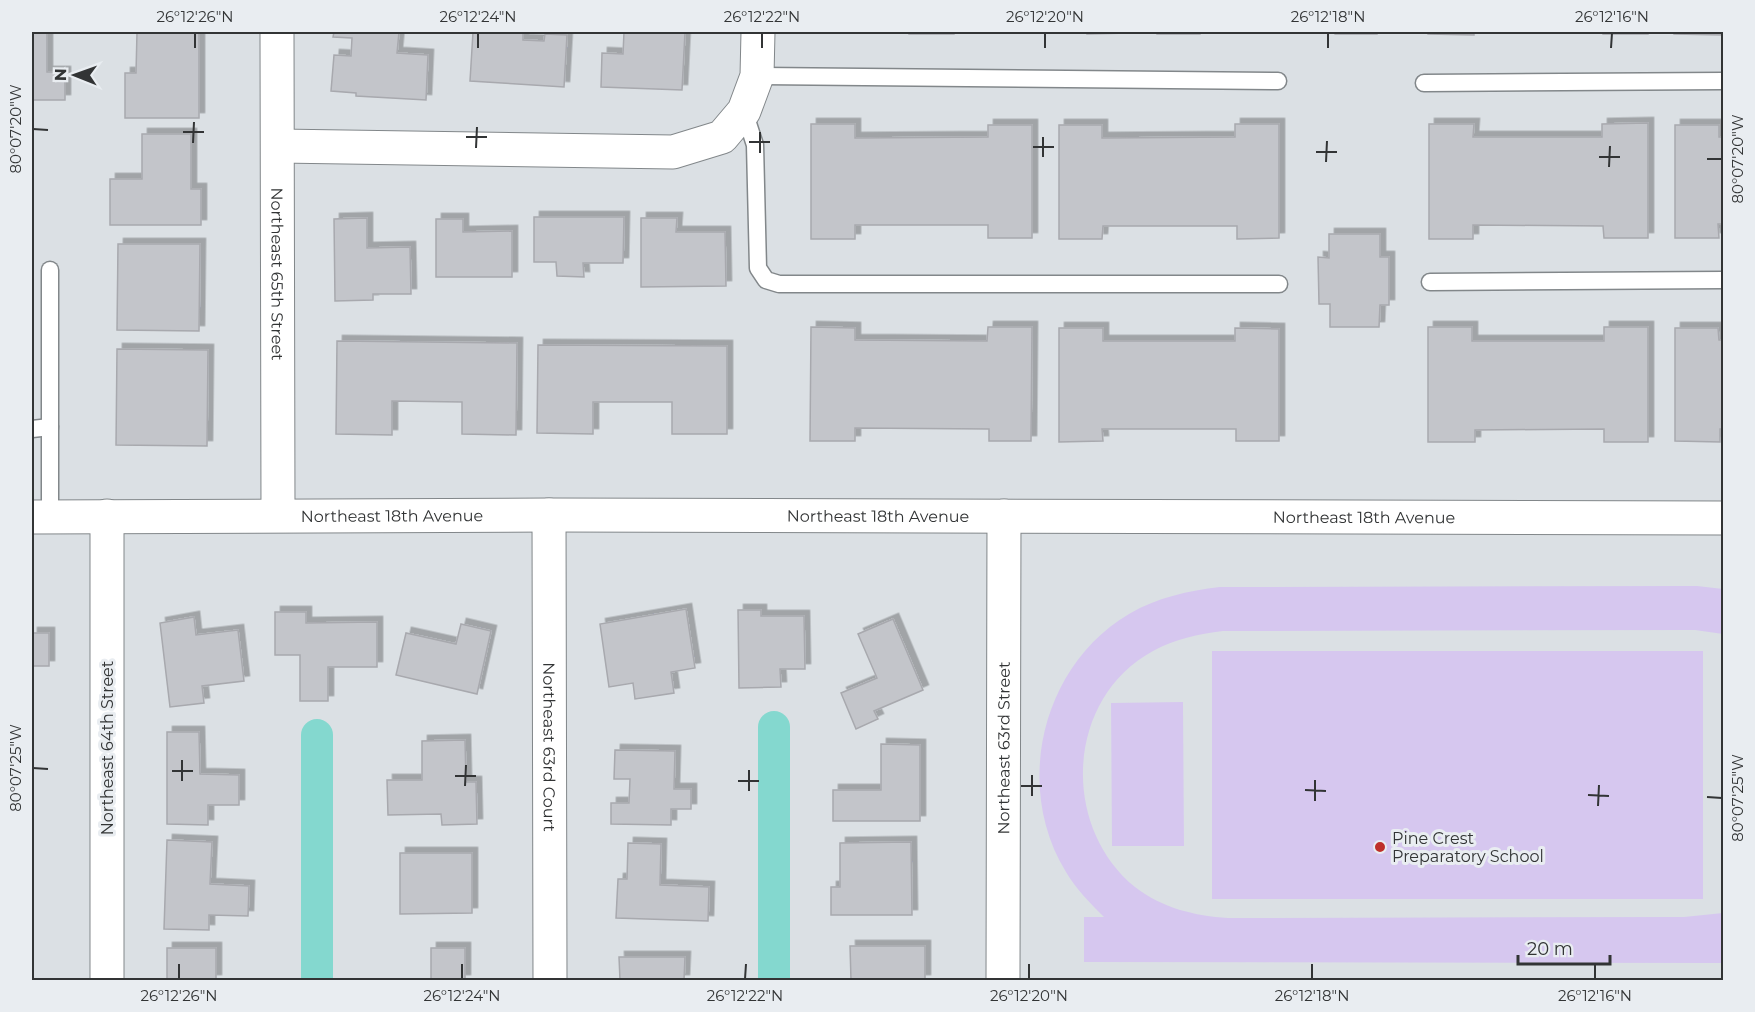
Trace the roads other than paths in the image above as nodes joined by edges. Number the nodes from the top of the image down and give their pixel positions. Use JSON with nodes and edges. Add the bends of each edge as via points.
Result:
{"nodes":[{"id":1,"x":277,"y":32,"type":"edge"},
{"id":2,"x":758,"y":32,"type":"edge"},
{"id":3,"x":756,"y":76,"type":"junction"},
{"id":4,"x":1278,"y":81,"type":"dead end"},
{"id":5,"x":1724,"y":81,"type":"edge"},
{"id":6,"x":1424,"y":83,"type":"dead end"},
{"id":7,"x":744,"y":111,"type":"junction"},
{"id":8,"x":279,"y":146,"type":"junction"},
{"id":9,"x":50,"y":270,"type":"dead end"},
{"id":10,"x":1724,"y":280,"type":"edge"},
{"id":11,"x":1430,"y":282,"type":"dead end"},
{"id":12,"x":1279,"y":284,"type":"dead end"},
{"id":13,"x":50,"y":427,"type":"junction"},
{"id":14,"x":32,"y":429,"type":"edge"},
{"id":15,"x":549,"y":514,"type":"junction"},
{"id":16,"x":278,"y":515,"type":"junction"},
{"id":17,"x":107,"y":516,"type":"junction"},
{"id":18,"x":1004,"y":516,"type":"junction"},
{"id":19,"x":41,"y":517,"type":"edge"},
{"id":20,"x":1724,"y":518,"type":"edge"},
{"id":21,"x":107,"y":981,"type":"edge"},
{"id":22,"x":550,"y":981,"type":"edge"},
{"id":23,"x":1003,"y":981,"type":"edge"}],
"edges":[{"from":1,"to":8,"type":"street","name":"Northeast 65th Street"},
{"from":2,"to":3,"type":"street"},
{"from":3,"to":4,"type":"lane"},
{"from":3,"to":7,"type":"street"},
{"from":5,"to":6,"type":"lane"},
{"from":7,"to":8,"type":"street","via":[[722,137],[673,152]]},
{"from":7,"to":12,"type":"lane","via":[[755,145],[758,268],[766,280],[779,284]]},
{"from":8,"to":16,"type":"street","name":"Northeast 65th Street"},
{"from":9,"to":13,"type":"lane"},
{"from":10,"to":11,"type":"lane"},
{"from":13,"to":14,"type":"lane"},
{"from":13,"to":19,"type":"lane"},
{"from":15,"to":16,"type":"street","name":"Northeast 18th Avenue"},
{"from":15,"to":18,"type":"street","name":"Northeast 18th Avenue"},
{"from":15,"to":22,"type":"street","name":"Northeast 63rd Court"},
{"from":16,"to":17,"type":"street","name":"Northeast 18th Avenue"},
{"from":17,"to":19,"type":"street","name":"Northeast 18th Avenue"},
{"from":17,"to":21,"type":"street","name":"Northeast 64th Street"},
{"from":18,"to":20,"type":"street","name":"Northeast 18th Avenue"},
{"from":18,"to":23,"type":"street","name":"Northeast 63rd Street"}]}
